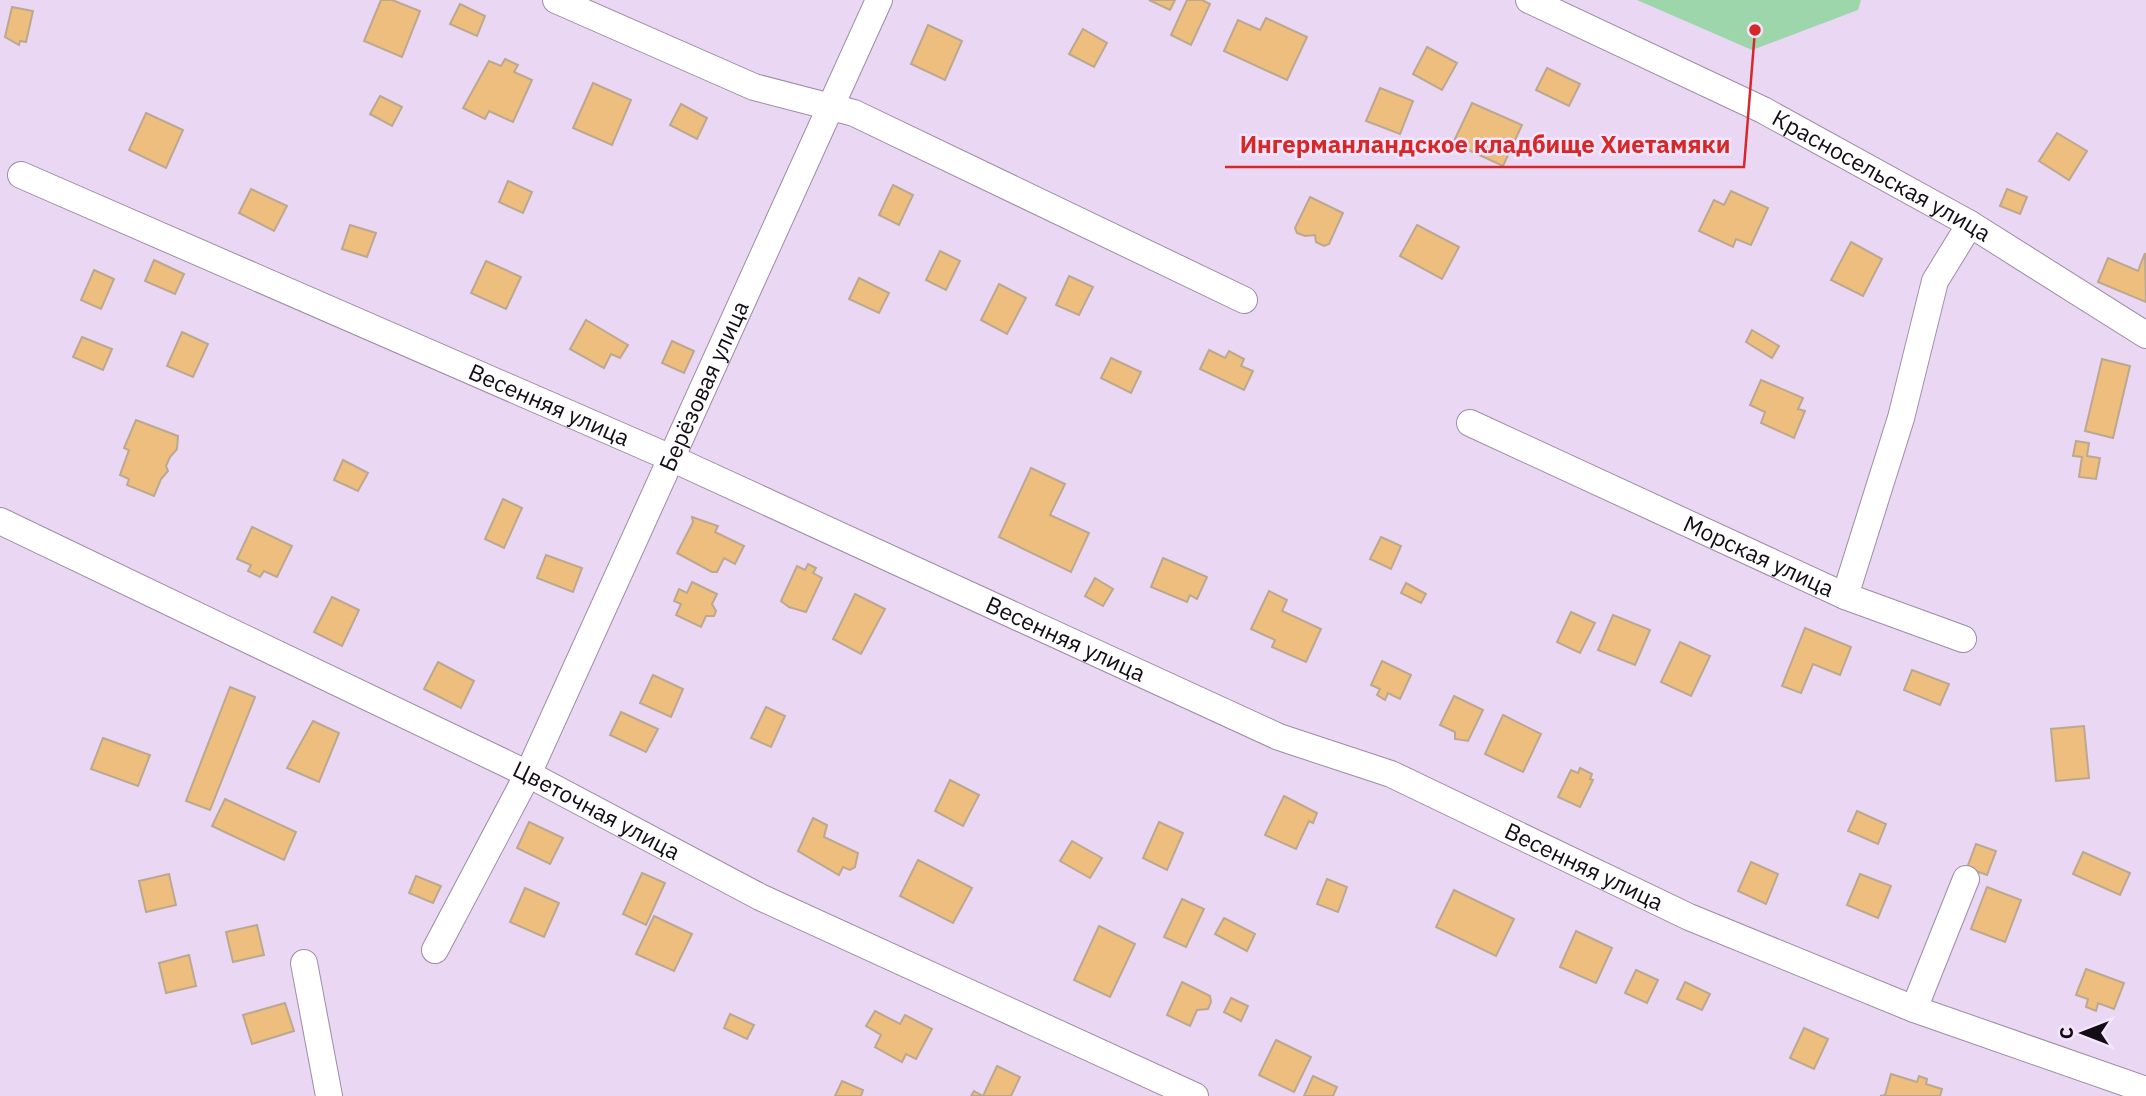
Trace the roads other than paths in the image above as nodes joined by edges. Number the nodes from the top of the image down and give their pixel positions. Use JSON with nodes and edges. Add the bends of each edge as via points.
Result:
{"nodes":[{"id":1,"x":556,"y":0,"type":"edge"},
{"id":2,"x":879,"y":0,"type":"edge"},
{"id":3,"x":1529,"y":0,"type":"edge"},
{"id":4,"x":830,"y":107,"type":"junction"},
{"id":5,"x":21,"y":175,"type":"dead end"},
{"id":6,"x":1970,"y":224,"type":"junction"},
{"id":7,"x":1244,"y":300,"type":"dead end"},
{"id":8,"x":2146,"y":335,"type":"edge"},
{"id":9,"x":1470,"y":423,"type":"dead end"},
{"id":10,"x":671,"y":458,"type":"junction"},
{"id":11,"x":0,"y":521,"type":"edge"},
{"id":12,"x":1844,"y":596,"type":"junction"},
{"id":13,"x":1963,"y":639,"type":"dead end"},
{"id":14,"x":528,"y":774,"type":"junction"},
{"id":15,"x":1966,"y":879,"type":"dead end"},
{"id":16,"x":435,"y":950,"type":"dead end"},
{"id":17,"x":304,"y":963,"type":"dead end"},
{"id":18,"x":1914,"y":1009,"type":"junction"},
{"id":19,"x":2146,"y":1090,"type":"edge"},
{"id":20,"x":329,"y":1096,"type":"edge"},
{"id":21,"x":1195,"y":1096,"type":"edge"}],
"edges":[{"from":1,"to":4,"type":"street","via":[[754,88]]},
{"from":2,"to":4,"type":"street","name":"Берёзовая улица"},
{"from":3,"to":6,"type":"street","name":"Красносельская улица","via":[[1763,110]]},
{"from":4,"to":7,"type":"street","via":[[855,114]]},
{"from":4,"to":10,"type":"street","name":"Берёзовая улица"},
{"from":5,"to":10,"type":"street","name":"Весенняя улица"},
{"from":6,"to":8,"type":"street","name":"Красносельская улица"},
{"from":6,"to":12,"type":"street","name":"Морская улица","via":[[1936,281],[1901,418]]},
{"from":9,"to":12,"type":"street","name":"Морская улица"},
{"from":10,"to":14,"type":"street","name":"Берёзовая улица"},
{"from":10,"to":18,"type":"street","name":"Весенняя улица","via":[[1279,737],[1391,774],[1689,917]]},
{"from":11,"to":14,"type":"street","name":"Цветочная улица"},
{"from":12,"to":13,"type":"street"},
{"from":14,"to":16,"type":"street","name":"Берёзовая улица"},
{"from":14,"to":21,"type":"street","name":"Цветочная улица","via":[[760,897]]},
{"from":15,"to":18,"type":"street"},
{"from":17,"to":20,"type":"street"},
{"from":18,"to":19,"type":"street","name":"Весенняя улица"}]}
